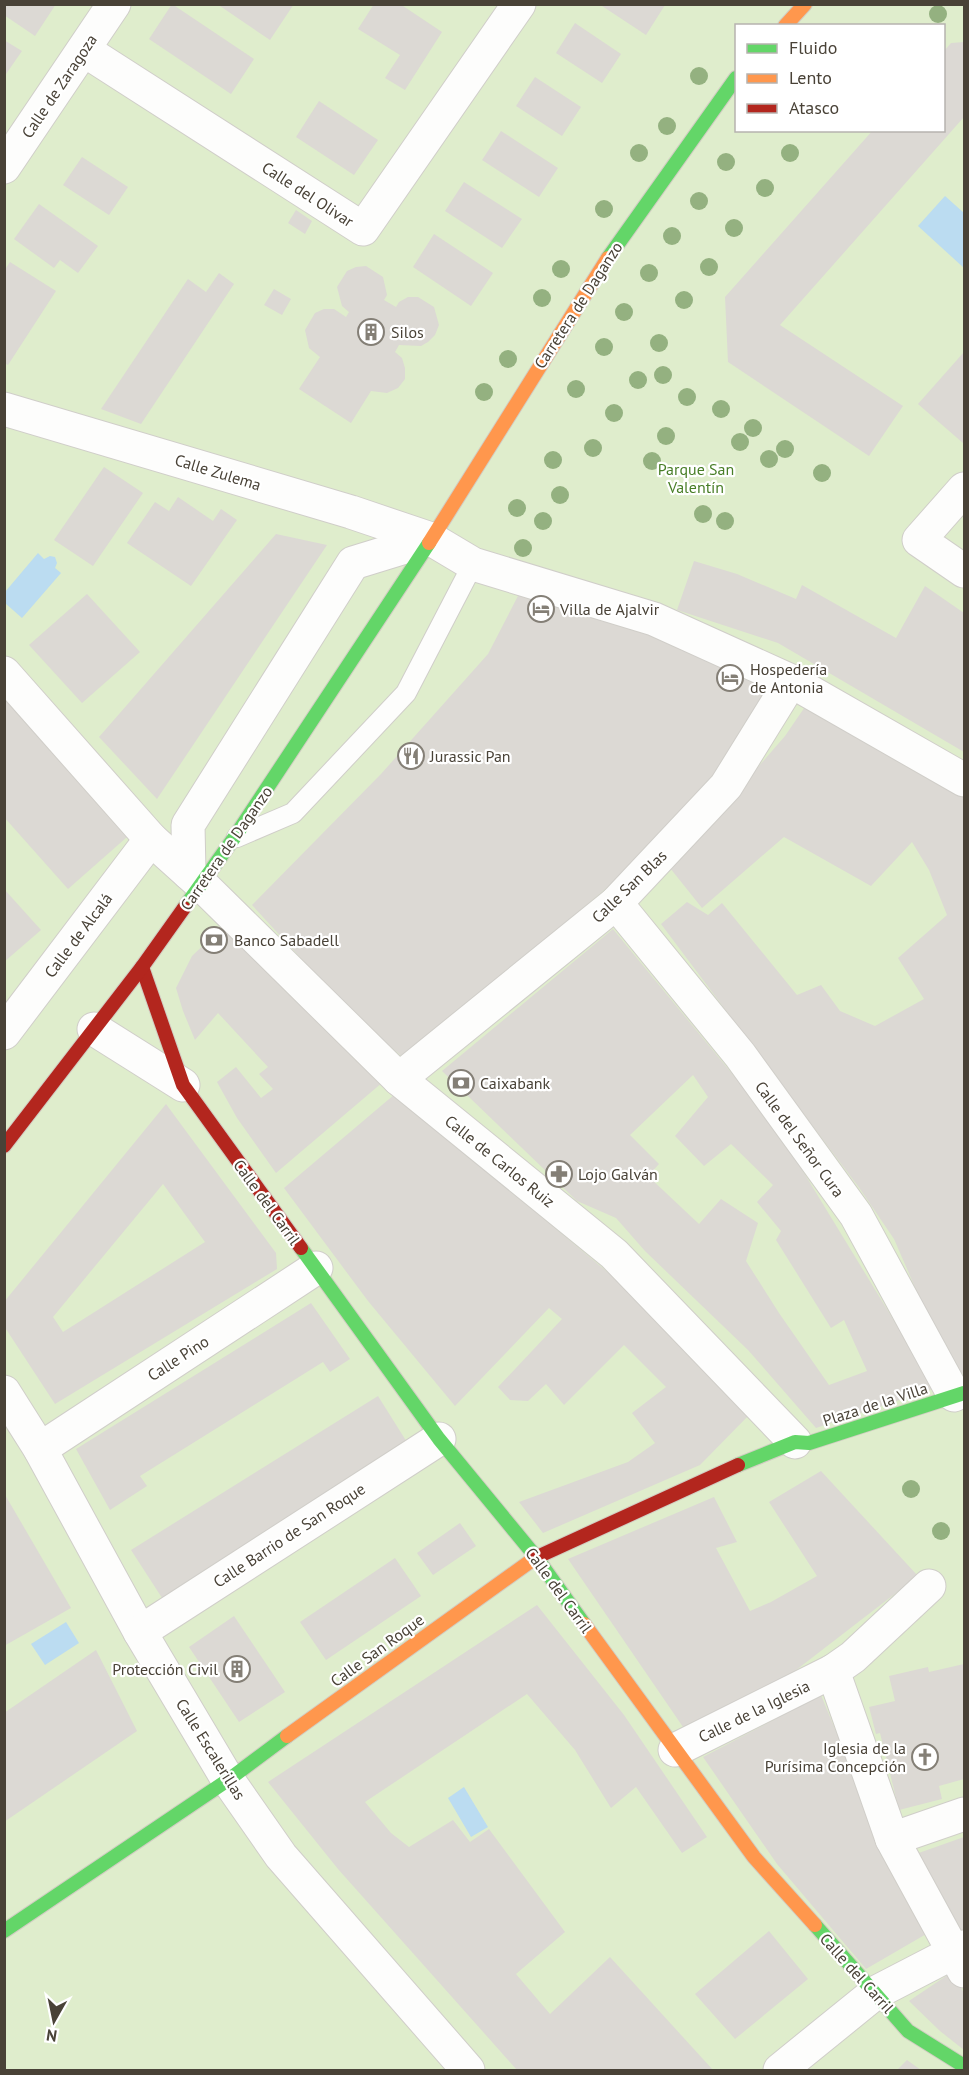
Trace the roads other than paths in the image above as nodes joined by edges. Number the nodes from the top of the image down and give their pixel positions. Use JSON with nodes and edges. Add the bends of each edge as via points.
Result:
{"nodes":[{"id":1,"x":114,"y":4,"type":"edge"},
{"id":2,"x":519,"y":4,"type":"edge"},
{"id":3,"x":805,"y":4,"type":"edge"},
{"id":4,"x":787,"y":24,"type":"edge"},
{"id":5,"x":84,"y":50,"type":"junction"},
{"id":6,"x":735,"y":79,"type":"edge"},
{"id":7,"x":4,"y":167,"type":"edge"},
{"id":8,"x":4,"y":409,"type":"edge"},
{"id":9,"x":964,"y":489,"type":"edge"},
{"id":10,"x":431,"y":539,"type":"junction"},
{"id":11,"x":473,"y":564,"type":"junction"},
{"id":12,"x":964,"y":571,"type":"edge"},
{"id":13,"x":4,"y":673,"type":"edge"},
{"id":14,"x":791,"y":681,"type":"junction"},
{"id":15,"x":964,"y":780,"type":"edge"},
{"id":16,"x":234,"y":838,"type":"junction"},
{"id":17,"x":151,"y":839,"type":"junction"},
{"id":18,"x":195,"y":879,"type":"junction"},
{"id":19,"x":616,"y":903,"type":"junction"},
{"id":20,"x":142,"y":967,"type":"junction"},
{"id":21,"x":94,"y":1029,"type":"junction"},
{"id":22,"x":5,"y":1032,"type":"edge"},
{"id":23,"x":399,"y":1079,"type":"junction"},
{"id":24,"x":183,"y":1085,"type":"junction"},
{"id":25,"x":4,"y":1146,"type":"edge"},
{"id":26,"x":316,"y":1268,"type":"junction"},
{"id":27,"x":4,"y":1392,"type":"edge"},
{"id":28,"x":959,"y":1394,"type":"edge"},
{"id":29,"x":439,"y":1439,"type":"junction"},
{"id":30,"x":795,"y":1442,"type":"junction"},
{"id":31,"x":40,"y":1449,"type":"junction"},
{"id":32,"x":536,"y":1557,"type":"junction"},
{"id":33,"x":929,"y":1586,"type":"dead end"},
{"id":34,"x":140,"y":1632,"type":"junction"},
{"id":35,"x":833,"y":1671,"type":"junction"},
{"id":36,"x":675,"y":1750,"type":"junction"},
{"id":37,"x":228,"y":1780,"type":"junction"},
{"id":38,"x":964,"y":1814,"type":"edge"},
{"id":39,"x":892,"y":1839,"type":"junction"},
{"id":40,"x":4,"y":1931,"type":"edge"},
{"id":41,"x":961,"y":1957,"type":"edge"},
{"id":42,"x":875,"y":1993,"type":"junction"},
{"id":43,"x":964,"y":2066,"type":"edge"},
{"id":44,"x":468,"y":2070,"type":"edge"},
{"id":45,"x":780,"y":2070,"type":"edge"}],
"edges":[{"from":1,"to":5,"type":"street","name":"Calle de Zaragoza"},
{"from":2,"to":5,"type":"street","name":"Calle del Olivar","via":[[363,229]]},
{"from":3,"to":4,"type":"street"},
{"from":5,"to":7,"type":"street","name":"Calle de Zaragoza"},
{"from":6,"to":10,"type":"street","name":"Carretera de Daganzo","via":[[619,241]]},
{"from":8,"to":10,"type":"street","name":"Calle Zulema"},
{"from":9,"to":12,"type":"street","via":[[919,540]]},
{"from":10,"to":11,"type":"street","name":"Calle Zulema"},
{"from":10,"to":16,"type":"street","name":"Carretera de Daganzo"},
{"from":10,"to":18,"type":"street","name":"Carretera de Daganzo","via":[[353,563],[188,825]]},
{"from":11,"to":14,"type":"street","name":"Calle Zulema","via":[[654,619]]},
{"from":11,"to":16,"type":"lane","via":[[406,693],[293,813]]},
{"from":13,"to":17,"type":"street"},
{"from":14,"to":15,"type":"street","name":"Calle Zulema"},
{"from":14,"to":19,"type":"street","name":"Calle San Blas","via":[[726,786]]},
{"from":16,"to":18,"type":"street","name":"Carretera de Daganzo"},
{"from":17,"to":18,"type":"street"},
{"from":17,"to":22,"type":"street","name":"Calle de Alcalá"},
{"from":18,"to":20,"type":"street","name":"Carretera de Daganzo"},
{"from":18,"to":23,"type":"street","name":"Calle de Carlos Ruiz"},
{"from":19,"to":23,"type":"street","name":"Calle San Blas"},
{"from":19,"to":28,"type":"street","name":"Calle del Señor Cura","via":[[740,1055],[856,1215]]},
{"from":20,"to":21,"type":"street","name":"Carretera de Daganzo"},
{"from":20,"to":24,"type":"street","name":"Calle del Carril"},
{"from":21,"to":24,"type":"street","name":"Calle del Carril"},
{"from":21,"to":25,"type":"street","name":"Carretera de Daganzo"},
{"from":23,"to":30,"type":"street","name":"Calle de Carlos Ruiz","via":[[614,1254]]},
{"from":24,"to":26,"type":"street","name":"Calle del Carril"},
{"from":26,"to":29,"type":"street","name":"Calle del Carril"},
{"from":26,"to":31,"type":"street","name":"Calle Pino"},
{"from":27,"to":31,"type":"street","name":"Calle Escalerillas"},
{"from":28,"to":30,"type":"street","name":"Plaza de la Villa","via":[[809,1443]]},
{"from":29,"to":32,"type":"street","name":"Calle del Carril"},
{"from":29,"to":34,"type":"street","name":"Calle Barrio de San Roque"},
{"from":30,"to":32,"type":"street","name":"Calle San Roque"},
{"from":31,"to":34,"type":"street","name":"Calle Escalerillas"},
{"from":32,"to":36,"type":"street","name":"Calle del Carril"},
{"from":32,"to":37,"type":"street","name":"Calle San Roque"},
{"from":33,"to":35,"type":"street","name":"Calle de la Iglesia"},
{"from":34,"to":37,"type":"street","name":"Calle Escalerillas"},
{"from":35,"to":36,"type":"street","name":"Calle de la Iglesia"},
{"from":35,"to":39,"type":"street"},
{"from":36,"to":42,"type":"street","name":"Calle del Carril","via":[[754,1857]]},
{"from":37,"to":40,"type":"street","name":"Calle San Roque"},
{"from":37,"to":44,"type":"street","name":"Calle Escalerillas","via":[[281,1856]]},
{"from":38,"to":39,"type":"street"},
{"from":39,"to":41,"type":"street"},
{"from":41,"to":42,"type":"street"},
{"from":42,"to":43,"type":"street","name":"Calle del Carril","via":[[908,2031]]},
{"from":42,"to":45,"type":"street"}]}
